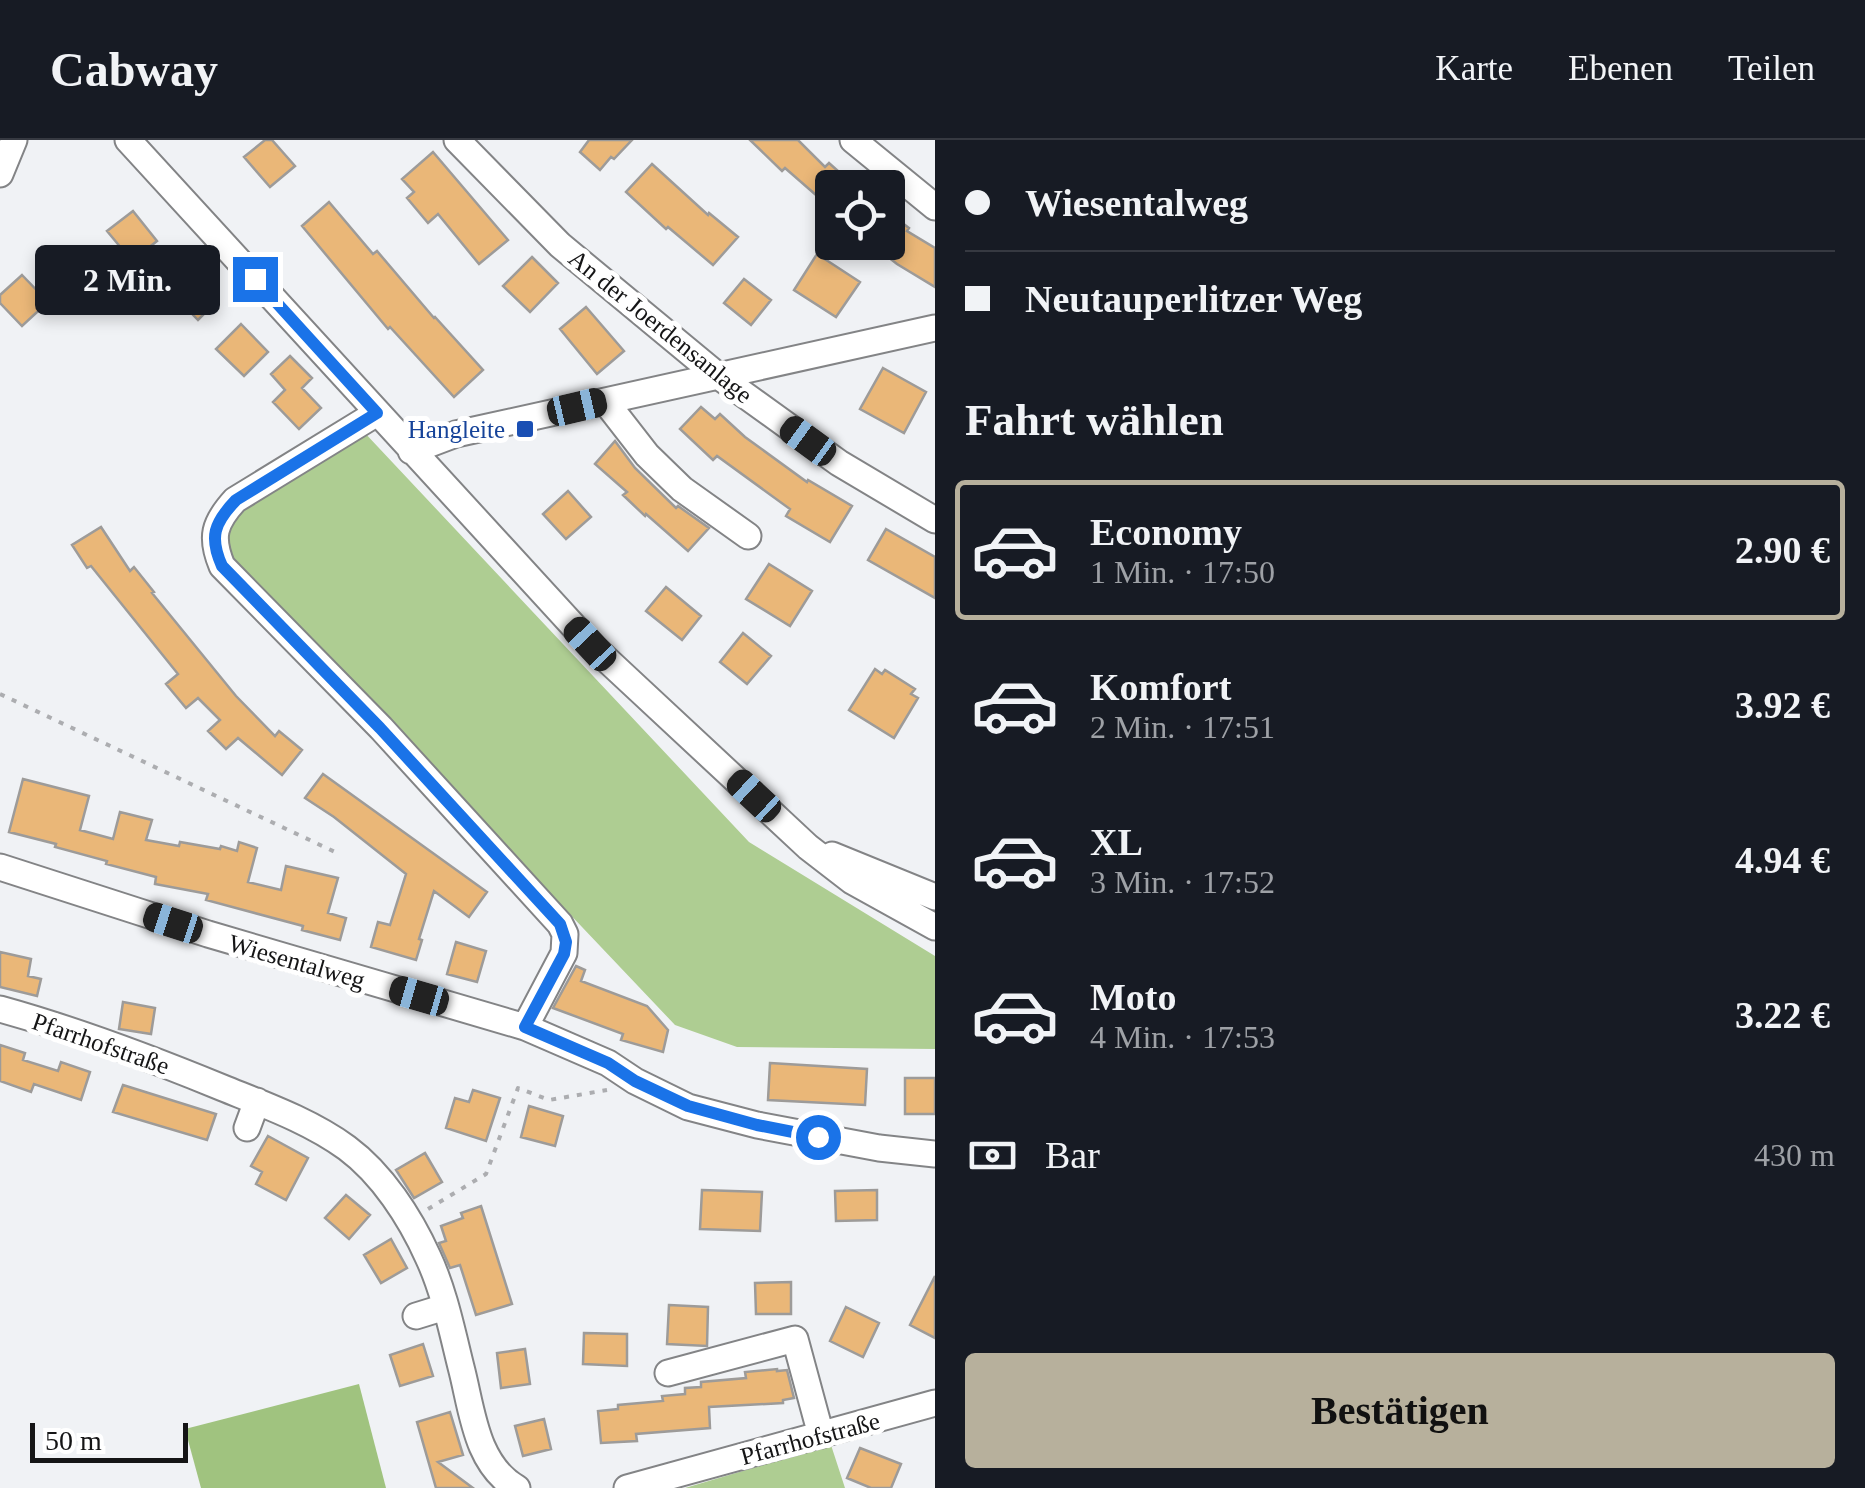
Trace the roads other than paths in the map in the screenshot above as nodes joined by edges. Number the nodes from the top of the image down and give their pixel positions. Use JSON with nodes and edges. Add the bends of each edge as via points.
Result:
{"nodes":[{"id":1,"x":14,"y":140,"type":"edge"},
{"id":2,"x":128,"y":140,"type":"edge"},
{"id":3,"x":457,"y":140,"type":"edge"},
{"id":4,"x":853,"y":140,"type":"edge"},
{"id":5,"x":0,"y":174,"type":"edge"},
{"id":6,"x":935,"y":206,"type":"edge"},
{"id":7,"x":935,"y":328,"type":"edge"},
{"id":8,"x":716,"y":374,"type":"junction"},
{"id":9,"x":604,"y":401,"type":"junction"},
{"id":10,"x":377,"y":413,"type":"junction"},
{"id":11,"x":411,"y":452,"type":"junction"},
{"id":12,"x":935,"y":520,"type":"edge"},
{"id":13,"x":748,"y":536,"type":"dead end"},
{"id":14,"x":808,"y":847,"type":"junction"},
{"id":15,"x":0,"y":867,"type":"edge"},
{"id":16,"x":935,"y":896,"type":"edge"},
{"id":17,"x":935,"y":927,"type":"edge"},
{"id":18,"x":0,"y":1009,"type":"edge"},
{"id":19,"x":525,"y":1027,"type":"junction"},
{"id":20,"x":257,"y":1101,"type":"junction"},
{"id":21,"x":246,"y":1128,"type":"dead end"},
{"id":22,"x":935,"y":1154,"type":"edge"},
{"id":23,"x":444,"y":1306,"type":"junction"},
{"id":24,"x":416,"y":1316,"type":"dead end"},
{"id":25,"x":668,"y":1372,"type":"dead end"},
{"id":26,"x":935,"y":1404,"type":"edge"},
{"id":27,"x":821,"y":1435,"type":"junction"},
{"id":28,"x":516,"y":1488,"type":"edge"},
{"id":29,"x":627,"y":1488,"type":"edge"}],
"edges":[{"from":1,"to":5,"type":"street"},
{"from":2,"to":10,"type":"street"},
{"from":3,"to":8,"type":"street","name":"An der Joerdensanlage","via":[[560,245]]},
{"from":4,"to":6,"type":"street"},
{"from":7,"to":8,"type":"street"},
{"from":8,"to":9,"type":"street"},
{"from":8,"to":12,"type":"street","name":"An der Joerdensanlage","via":[[839,463]]},
{"from":9,"to":11,"type":"street","via":[[456,434]]},
{"from":9,"to":13,"type":"street","via":[[682,490]]},
{"from":10,"to":11,"type":"street"},
{"from":10,"to":19,"type":"street","via":[[236,500],[223,513],[214,548],[222,566],[560,924],[564,954]]},
{"from":11,"to":14,"type":"street","via":[[590,644]]},
{"from":14,"to":16,"type":"street"},
{"from":14,"to":17,"type":"street","via":[[852,881]]},
{"from":15,"to":19,"type":"street","name":"Wiesentalweg"},
{"from":18,"to":20,"type":"street","name":"Pfarrhofstraße"},
{"from":19,"to":22,"type":"street","name":"Wiesentalweg","via":[[688,1106],[757,1125]]},
{"from":20,"to":21,"type":"street"},
{"from":20,"to":23,"type":"street","name":"Pfarrhofstraße","via":[[314,1127],[382,1181],[429,1258]]},
{"from":23,"to":24,"type":"street"},
{"from":23,"to":28,"type":"street","name":"Pfarrhofstraße","via":[[478,1436],[492,1464]]},
{"from":25,"to":27,"type":"street","via":[[795,1339]]},
{"from":26,"to":27,"type":"street","name":"Pfarrhofstraße"},
{"from":27,"to":29,"type":"street","name":"Pfarrhofstraße"}]}
